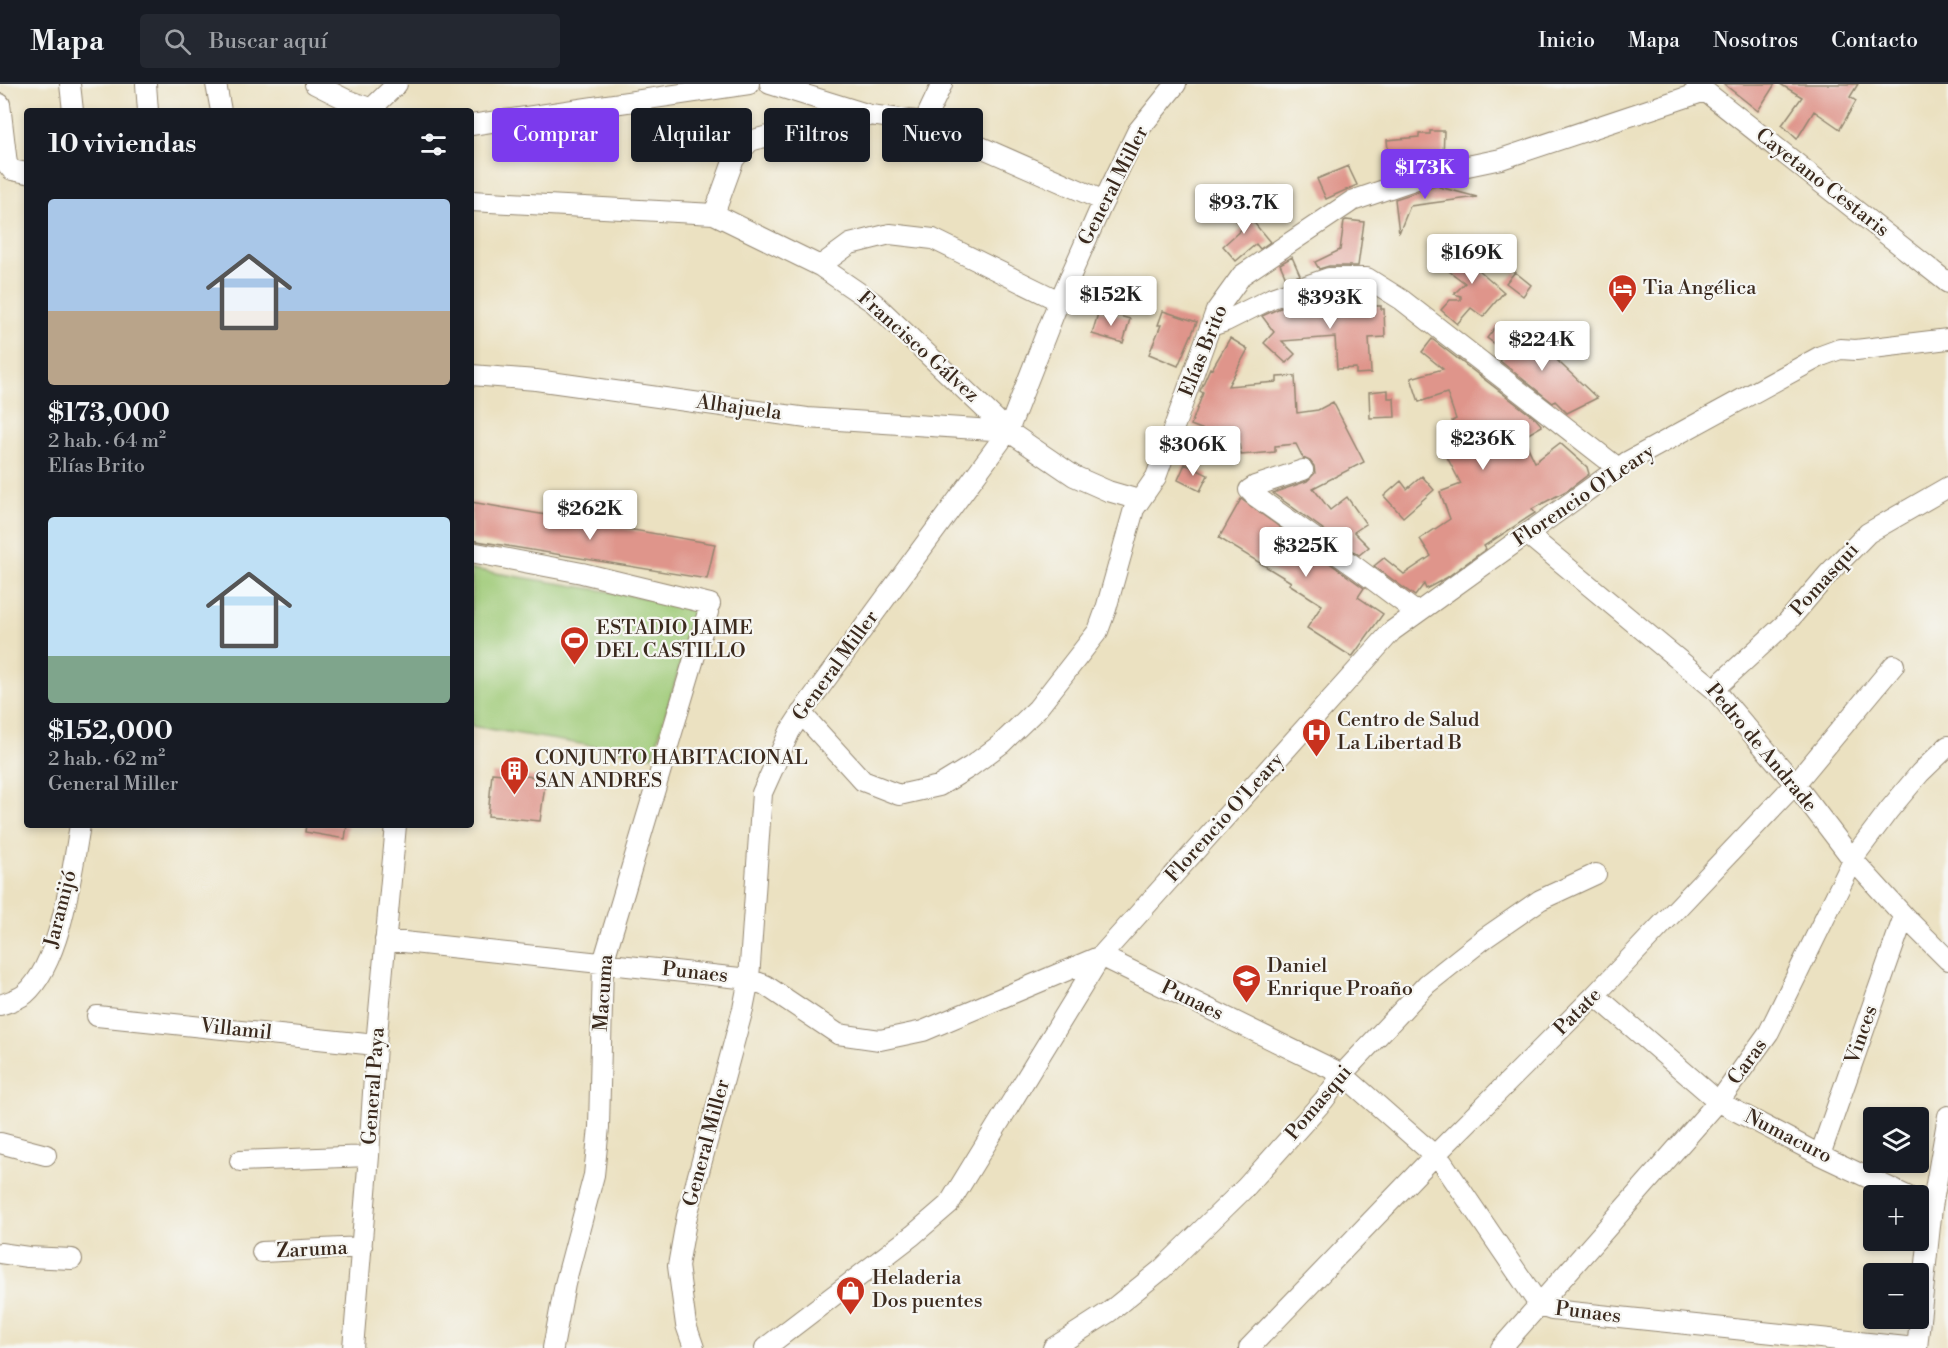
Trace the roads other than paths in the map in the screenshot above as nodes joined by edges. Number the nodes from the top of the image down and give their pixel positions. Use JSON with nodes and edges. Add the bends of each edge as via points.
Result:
{"nodes":[{"id":1,"x":70,"y":84,"type":"edge"},
{"id":2,"x":146,"y":84,"type":"edge"},
{"id":3,"x":216,"y":84,"type":"edge"},
{"id":4,"x":315,"y":84,"type":"edge"},
{"id":5,"x":397,"y":84,"type":"edge"},
{"id":6,"x":749,"y":84,"type":"edge"},
{"id":7,"x":770,"y":84,"type":"edge"},
{"id":8,"x":942,"y":84,"type":"edge"},
{"id":9,"x":1176,"y":84,"type":"edge"},
{"id":10,"x":1700,"y":88,"type":"edge"},
{"id":11,"x":0,"y":104,"type":"edge"},
{"id":12,"x":73,"y":108,"type":"edge"},
{"id":13,"x":148,"y":108,"type":"edge"},
{"id":14,"x":220,"y":108,"type":"edge"},
{"id":15,"x":366,"y":108,"type":"edge"},
{"id":16,"x":373,"y":108,"type":"edge"},
{"id":17,"x":847,"y":108,"type":"edge"},
{"id":18,"x":931,"y":108,"type":"edge"},
{"id":19,"x":870,"y":115,"type":"edge"},
{"id":20,"x":882,"y":117,"type":"edge"},
{"id":21,"x":474,"y":125,"type":"edge"},
{"id":22,"x":764,"y":137,"type":"edge"},
{"id":23,"x":983,"y":148,"type":"edge"},
{"id":24,"x":24,"y":172,"type":"edge"},
{"id":25,"x":474,"y":201,"type":"edge"},
{"id":26,"x":1104,"y":201,"type":"junction"},
{"id":27,"x":714,"y":214,"type":"junction"},
{"id":28,"x":820,"y":266,"type":"junction"},
{"id":29,"x":1948,"y":283,"type":"edge"},
{"id":30,"x":1059,"y":302,"type":"junction"},
{"id":31,"x":1211,"y":326,"type":"junction"},
{"id":32,"x":1948,"y":339,"type":"edge"},
{"id":33,"x":474,"y":375,"type":"edge"},
{"id":34,"x":1008,"y":430,"type":"junction"},
{"id":35,"x":1618,"y":468,"type":"junction"},
{"id":36,"x":1303,"y":470,"type":"dead end"},
{"id":37,"x":1948,"y":487,"type":"edge"},
{"id":38,"x":1139,"y":500,"type":"junction"},
{"id":39,"x":1527,"y":534,"type":"junction"},
{"id":40,"x":474,"y":553,"type":"edge"},
{"id":41,"x":1416,"y":612,"type":"junction"},
{"id":42,"x":1894,"y":665,"type":"dead end"},
{"id":43,"x":1714,"y":689,"type":"junction"},
{"id":44,"x":801,"y":713,"type":"junction"},
{"id":45,"x":1948,"y":746,"type":"edge"},
{"id":46,"x":1795,"y":784,"type":"junction"},
{"id":47,"x":79,"y":828,"type":"edge"},
{"id":48,"x":396,"y":828,"type":"edge"},
{"id":49,"x":1852,"y":860,"type":"junction"},
{"id":50,"x":1596,"y":874,"type":"dead end"},
{"id":51,"x":1904,"y":916,"type":"junction"},
{"id":52,"x":385,"y":940,"type":"junction"},
{"id":53,"x":1101,"y":956,"type":"junction"},
{"id":54,"x":1948,"y":960,"type":"edge"},
{"id":55,"x":603,"y":963,"type":"junction"},
{"id":56,"x":749,"y":979,"type":"junction"},
{"id":57,"x":1595,"y":995,"type":"junction"},
{"id":58,"x":0,"y":1005,"type":"edge"},
{"id":59,"x":97,"y":1016,"type":"dead end"},
{"id":60,"x":375,"y":1046,"type":"junction"},
{"id":61,"x":1342,"y":1076,"type":"junction"},
{"id":62,"x":1719,"y":1102,"type":"junction"},
{"id":63,"x":1948,"y":1116,"type":"edge"},
{"id":64,"x":0,"y":1143,"type":"edge"},
{"id":65,"x":46,"y":1155,"type":"dead end"},
{"id":66,"x":1435,"y":1155,"type":"junction"},
{"id":67,"x":1820,"y":1155,"type":"junction"},
{"id":68,"x":369,"y":1156,"type":"junction"},
{"id":69,"x":240,"y":1161,"type":"dead end"},
{"id":70,"x":1884,"y":1185,"type":"edge"},
{"id":71,"x":1929,"y":1189,"type":"edge"},
{"id":72,"x":362,"y":1247,"type":"junction"},
{"id":73,"x":1922,"y":1251,"type":"edge"},
{"id":74,"x":262,"y":1252,"type":"dead end"},
{"id":75,"x":0,"y":1253,"type":"edge"},
{"id":76,"x":72,"y":1260,"type":"dead end"},
{"id":77,"x":1539,"y":1306,"type":"junction"},
{"id":78,"x":353,"y":1348,"type":"edge"},
{"id":79,"x":554,"y":1348,"type":"edge"},
{"id":80,"x":694,"y":1348,"type":"edge"},
{"id":81,"x":765,"y":1348,"type":"edge"},
{"id":82,"x":1053,"y":1348,"type":"edge"},
{"id":83,"x":1249,"y":1348,"type":"edge"},
{"id":84,"x":1501,"y":1348,"type":"edge"},
{"id":85,"x":1916,"y":1348,"type":"edge"}],
"edges":[{"from":1,"to":12,"type":"street"},
{"from":2,"to":13,"type":"street"},
{"from":3,"to":14,"type":"street"},
{"from":4,"to":15,"type":"street"},
{"from":5,"to":16,"type":"street"},
{"from":6,"to":21,"type":"street"},
{"from":7,"to":17,"type":"street"},
{"from":8,"to":18,"type":"street"},
{"from":9,"to":26,"type":"street","name":"General Miller","via":[[1137,132]]},
{"from":10,"to":29,"type":"street","name":"Cayetano Cestaris"},
{"from":10,"to":31,"type":"street","name":"Elías Brito","via":[[1501,159],[1434,173],[1352,201],[1242,275],[1216,311]]},
{"from":11,"to":24,"type":"street","via":[[7,164],[12,170]]},
{"from":19,"to":20,"type":"street"},
{"from":22,"to":27,"type":"street","via":[[750,141],[734,159]]},
{"from":23,"to":26,"type":"street"},
{"from":25,"to":27,"type":"street","name":"Francisco Gálvez"},
{"from":26,"to":30,"type":"street","name":"General Miller"},
{"from":27,"to":28,"type":"street","name":"Francisco Gálvez"},
{"from":28,"to":30,"type":"street","via":[[850,244],[890,234],[933,239]]},
{"from":28,"to":34,"type":"street","name":"Francisco Gálvez","via":[[874,303]]},
{"from":30,"to":34,"type":"street","name":"General Miller"},
{"from":31,"to":35,"type":"street","via":[[1329,278],[1367,278],[1402,300]]},
{"from":31,"to":38,"type":"street","name":"Elías Brito","via":[[1156,477]]},
{"from":32,"to":35,"type":"street","name":"Florencio O'Leary","via":[[1840,349],[1821,356]]},
{"from":33,"to":34,"type":"street","name":"Alhajuela","via":[[536,380],[807,418]]},
{"from":34,"to":38,"type":"street","name":"Francisco Gálvez","via":[[1074,476]]},
{"from":34,"to":44,"type":"street","name":"General Miller"},
{"from":35,"to":39,"type":"street","name":"Florencio O'Leary"},
{"from":36,"to":41,"type":"street","via":[[1250,490]]},
{"from":37,"to":43,"type":"street","name":"Pomasqui","via":[[1868,533],[1788,621]]},
{"from":38,"to":44,"type":"street","name":"Elías Brito","via":[[1098,631],[1037,709],[970,767],[939,786],[899,795],[863,781]]},
{"from":39,"to":41,"type":"street","name":"Florencio O'Leary"},
{"from":39,"to":43,"type":"street","name":"Pedro de Andrade"},
{"from":40,"to":55,"type":"street","name":"Macuma","via":[[582,573],[709,608]]},
{"from":41,"to":53,"type":"street","name":"Florencio O'Leary","via":[[1392,631]]},
{"from":42,"to":46,"type":"street","name":"Patate"},
{"from":43,"to":46,"type":"street","name":"Pedro de Andrade"},
{"from":44,"to":56,"type":"street","name":"General Miller","via":[[762,793]]},
{"from":45,"to":49,"type":"street","name":"Caras","via":[[1895,802]]},
{"from":46,"to":49,"type":"street","name":"Pedro de Andrade"},
{"from":46,"to":57,"type":"street","name":"Patate"},
{"from":47,"to":58,"type":"street","name":"Jaramijó","via":[[57,939],[41,976],[24,996]]},
{"from":48,"to":52,"type":"street","name":"General Paya"},
{"from":49,"to":51,"type":"street","name":"Pedro de Andrade"},
{"from":49,"to":62,"type":"street","name":"Caras","via":[[1769,1032]]},
{"from":50,"to":61,"type":"street","name":"Pomasqui","via":[[1540,900],[1427,984]]},
{"from":51,"to":54,"type":"street","name":"Pedro de Andrade"},
{"from":51,"to":67,"type":"street","name":"Vinces"},
{"from":52,"to":55,"type":"street","name":"Punaes"},
{"from":52,"to":60,"type":"street","name":"General Paya"},
{"from":53,"to":56,"type":"street","name":"Punaes","via":[[923,1031],[880,1040],[838,1034],[765,985]]},
{"from":53,"to":61,"type":"street","name":"Punaes"},
{"from":53,"to":81,"type":"street","name":"Florencio O'Leary","via":[[949,1204]]},
{"from":55,"to":56,"type":"street","name":"Punaes"},
{"from":55,"to":79,"type":"street","name":"Macuma","via":[[594,1175],[565,1284]]},
{"from":56,"to":80,"type":"street","name":"General Miller","via":[[687,1216],[678,1266]]},
{"from":57,"to":62,"type":"street","name":"Numacuro"},
{"from":57,"to":66,"type":"street","name":"Patate"},
{"from":59,"to":60,"type":"street","name":"Villamil"},
{"from":60,"to":68,"type":"street","name":"General Paya"},
{"from":61,"to":66,"type":"street","name":"Punaes"},
{"from":61,"to":82,"type":"street","name":"Pomasqui","via":[[1246,1186],[1162,1269],[1109,1312]]},
{"from":62,"to":67,"type":"street","name":"Numacuro"},
{"from":62,"to":77,"type":"street","name":"Caras"},
{"from":63,"to":71,"type":"street"},
{"from":64,"to":65,"type":"street"},
{"from":66,"to":77,"type":"street","name":"Punaes"},
{"from":66,"to":83,"type":"street","name":"Patate"},
{"from":67,"to":70,"type":"street","name":"Numacuro"},
{"from":68,"to":69,"type":"street"},
{"from":68,"to":72,"type":"street","name":"General Paya"},
{"from":72,"to":74,"type":"street","name":"Zaruma"},
{"from":72,"to":78,"type":"street","name":"General Paya"},
{"from":73,"to":85,"type":"street"},
{"from":75,"to":76,"type":"street"},
{"from":77,"to":84,"type":"street","name":"Caras"},
{"from":77,"to":85,"type":"street","name":"Punaes"}]}
